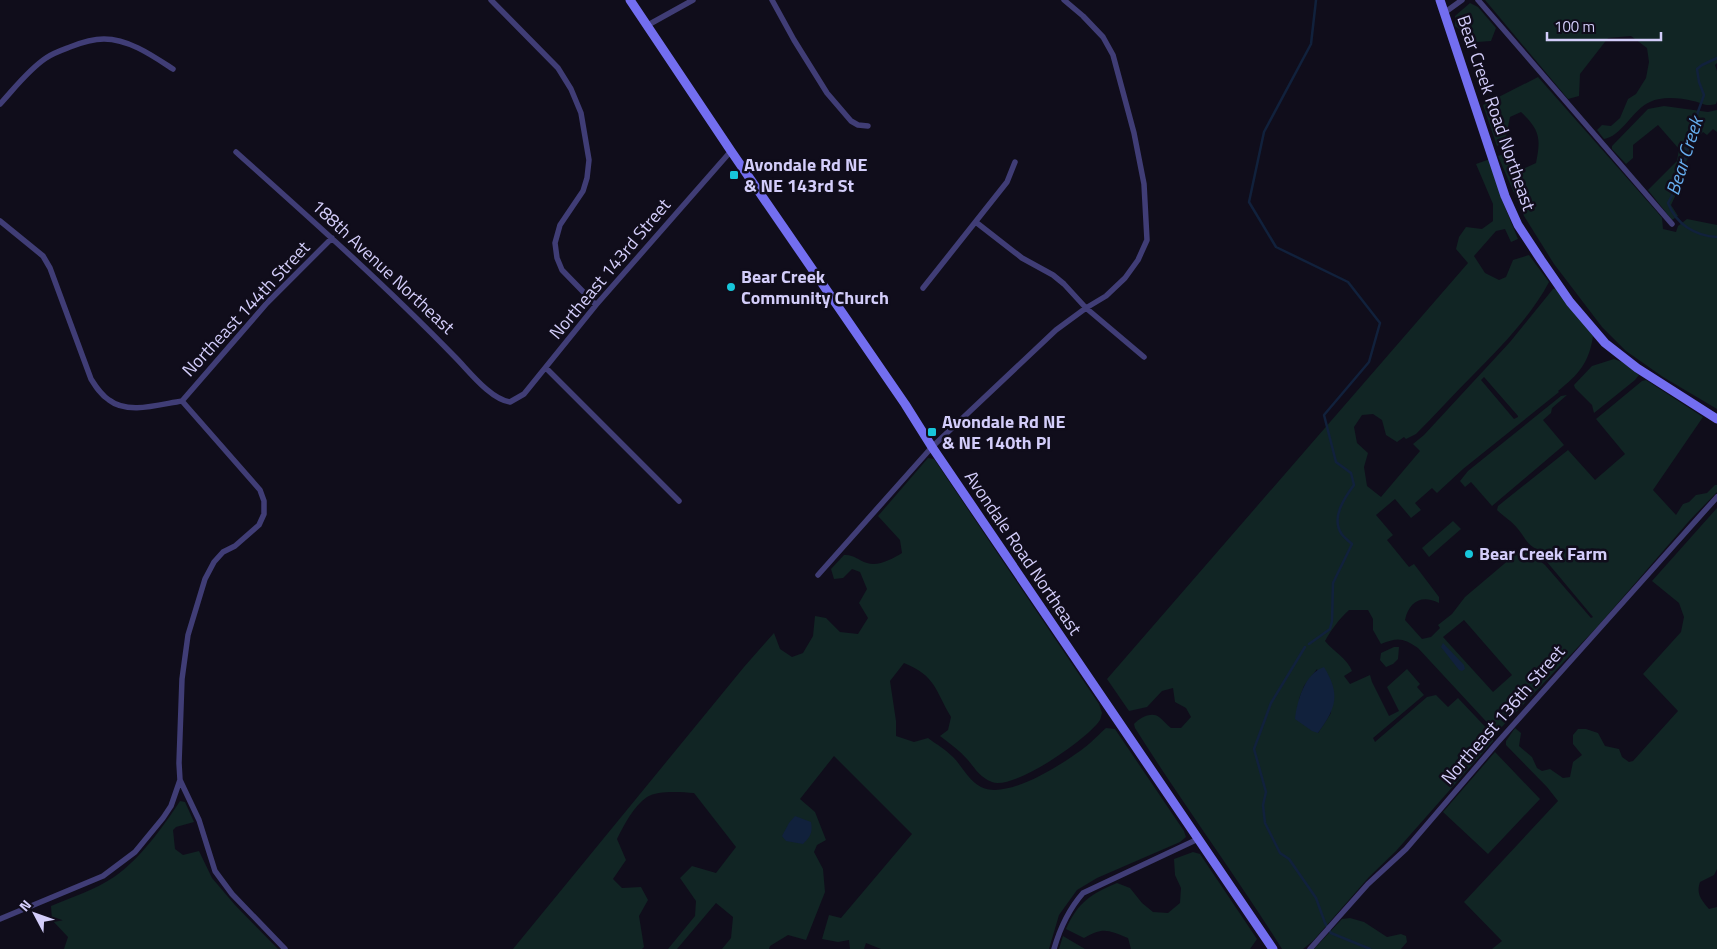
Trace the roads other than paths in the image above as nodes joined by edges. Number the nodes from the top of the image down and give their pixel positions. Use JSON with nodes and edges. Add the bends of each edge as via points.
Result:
{"nodes":[{"id":1,"x":491,"y":0,"type":"edge"},
{"id":2,"x":630,"y":0,"type":"edge"},
{"id":3,"x":693,"y":0,"type":"edge"},
{"id":4,"x":772,"y":0,"type":"edge"},
{"id":5,"x":1064,"y":0,"type":"edge"},
{"id":6,"x":1440,"y":0,"type":"edge"},
{"id":7,"x":1462,"y":0,"type":"edge"},
{"id":8,"x":1478,"y":0,"type":"edge"},
{"id":9,"x":1444,"y":13,"type":"junction"},
{"id":10,"x":648,"y":25,"type":"junction"},
{"id":11,"x":173,"y":69,"type":"dead end"},
{"id":12,"x":0,"y":104,"type":"edge"},
{"id":13,"x":868,"y":126,"type":"dead end"},
{"id":14,"x":731,"y":151,"type":"junction"},
{"id":15,"x":236,"y":152,"type":"dead end"},
{"id":16,"x":1015,"y":162,"type":"dead end"},
{"id":17,"x":0,"y":221,"type":"edge"},
{"id":18,"x":977,"y":222,"type":"junction"},
{"id":19,"x":1672,"y":224,"type":"dead end"},
{"id":20,"x":332,"y":238,"type":"junction"},
{"id":21,"x":924,"y":288,"type":"dead end"},
{"id":22,"x":596,"y":305,"type":"junction"},
{"id":23,"x":1086,"y":308,"type":"junction"},
{"id":24,"x":1144,"y":357,"type":"dead end"},
{"id":25,"x":546,"y":368,"type":"junction"},
{"id":26,"x":182,"y":401,"type":"junction"},
{"id":27,"x":510,"y":402,"type":"joint"},
{"id":28,"x":1717,"y":419,"type":"edge"},
{"id":29,"x":932,"y":448,"type":"junction"},
{"id":30,"x":1717,"y":498,"type":"edge"},
{"id":31,"x":679,"y":501,"type":"dead end"},
{"id":32,"x":818,"y":575,"type":"dead end"},
{"id":33,"x":180,"y":780,"type":"junction"},
{"id":34,"x":1198,"y":839,"type":"junction"},
{"id":35,"x":0,"y":919,"type":"edge"},
{"id":36,"x":285,"y":949,"type":"edge"},
{"id":37,"x":1054,"y":949,"type":"edge"},
{"id":38,"x":1273,"y":949,"type":"edge"},
{"id":39,"x":1310,"y":949,"type":"edge"}],
"edges":[{"from":1,"to":22,"type":"street","via":[[558,68],[581,113],[589,160],[587,178],[560,226],[555,243],[562,270]]},
{"from":2,"to":10,"type":"main road","name":"Avondale Road Northeast"},
{"from":3,"to":10,"type":"street"},
{"from":4,"to":13,"type":"street","via":[[827,93],[851,121]]},
{"from":5,"to":23,"type":"street","via":[[1103,37],[1113,55],[1144,184],[1147,240],[1138,260],[1119,284]]},
{"from":6,"to":9,"type":"main road","name":"Bear Creek Road Northeast"},
{"from":7,"to":9,"type":"street"},
{"from":8,"to":19,"type":"street"},
{"from":9,"to":28,"type":"main road","name":"Bear Creek Road Northeast","via":[[1505,196],[1518,225],[1541,260],[1570,302],[1605,342],[1637,368]]},
{"from":10,"to":14,"type":"main road","name":"Avondale Road Northeast"},
{"from":11,"to":12,"type":"street","via":[[148,52],[125,43],[104,39],[80,43],[46,58]]},
{"from":14,"to":22,"type":"street","name":"Northeast 143rd Street"},
{"from":14,"to":29,"type":"main road","name":"Avondale Road Northeast"},
{"from":15,"to":20,"type":"street","name":"188th Avenue Northeast"},
{"from":16,"to":18,"type":"street","via":[[1008,182]]},
{"from":17,"to":26,"type":"street","via":[[43,256],[91,379],[101,393],[122,406]]},
{"from":18,"to":21,"type":"street"},
{"from":18,"to":23,"type":"street","via":[[1022,258],[1053,275]]},
{"from":20,"to":26,"type":"street","name":"Northeast 144th Street","via":[[267,304]]},
{"from":20,"to":27,"type":"street","name":"188th Avenue Northeast","via":[[410,310],[485,387],[503,401]]},
{"from":22,"to":25,"type":"street","name":"Northeast 143rd Street"},
{"from":23,"to":24,"type":"street"},
{"from":23,"to":29,"type":"street","via":[[1056,330]]},
{"from":25,"to":27,"type":"street","name":"Northeast 143rd Street","via":[[524,394]]},
{"from":25,"to":31,"type":"street"},
{"from":26,"to":33,"type":"street","via":[[260,490],[264,514],[259,525],[222,552],[205,579],[188,635],[182,679]]},
{"from":29,"to":32,"type":"street"},
{"from":29,"to":34,"type":"main road","name":"Avondale Road Northeast"},
{"from":30,"to":39,"type":"street","name":"Northeast 136th Street","via":[[1406,849],[1368,884]]},
{"from":33,"to":35,"type":"street","via":[[163,818],[135,852],[119,865],[103,876]]},
{"from":33,"to":36,"type":"street","via":[[215,871],[232,894]]},
{"from":34,"to":37,"type":"street","via":[[1083,893],[1064,921]]},
{"from":34,"to":38,"type":"main road","name":"Avondale Road Northeast"}]}
